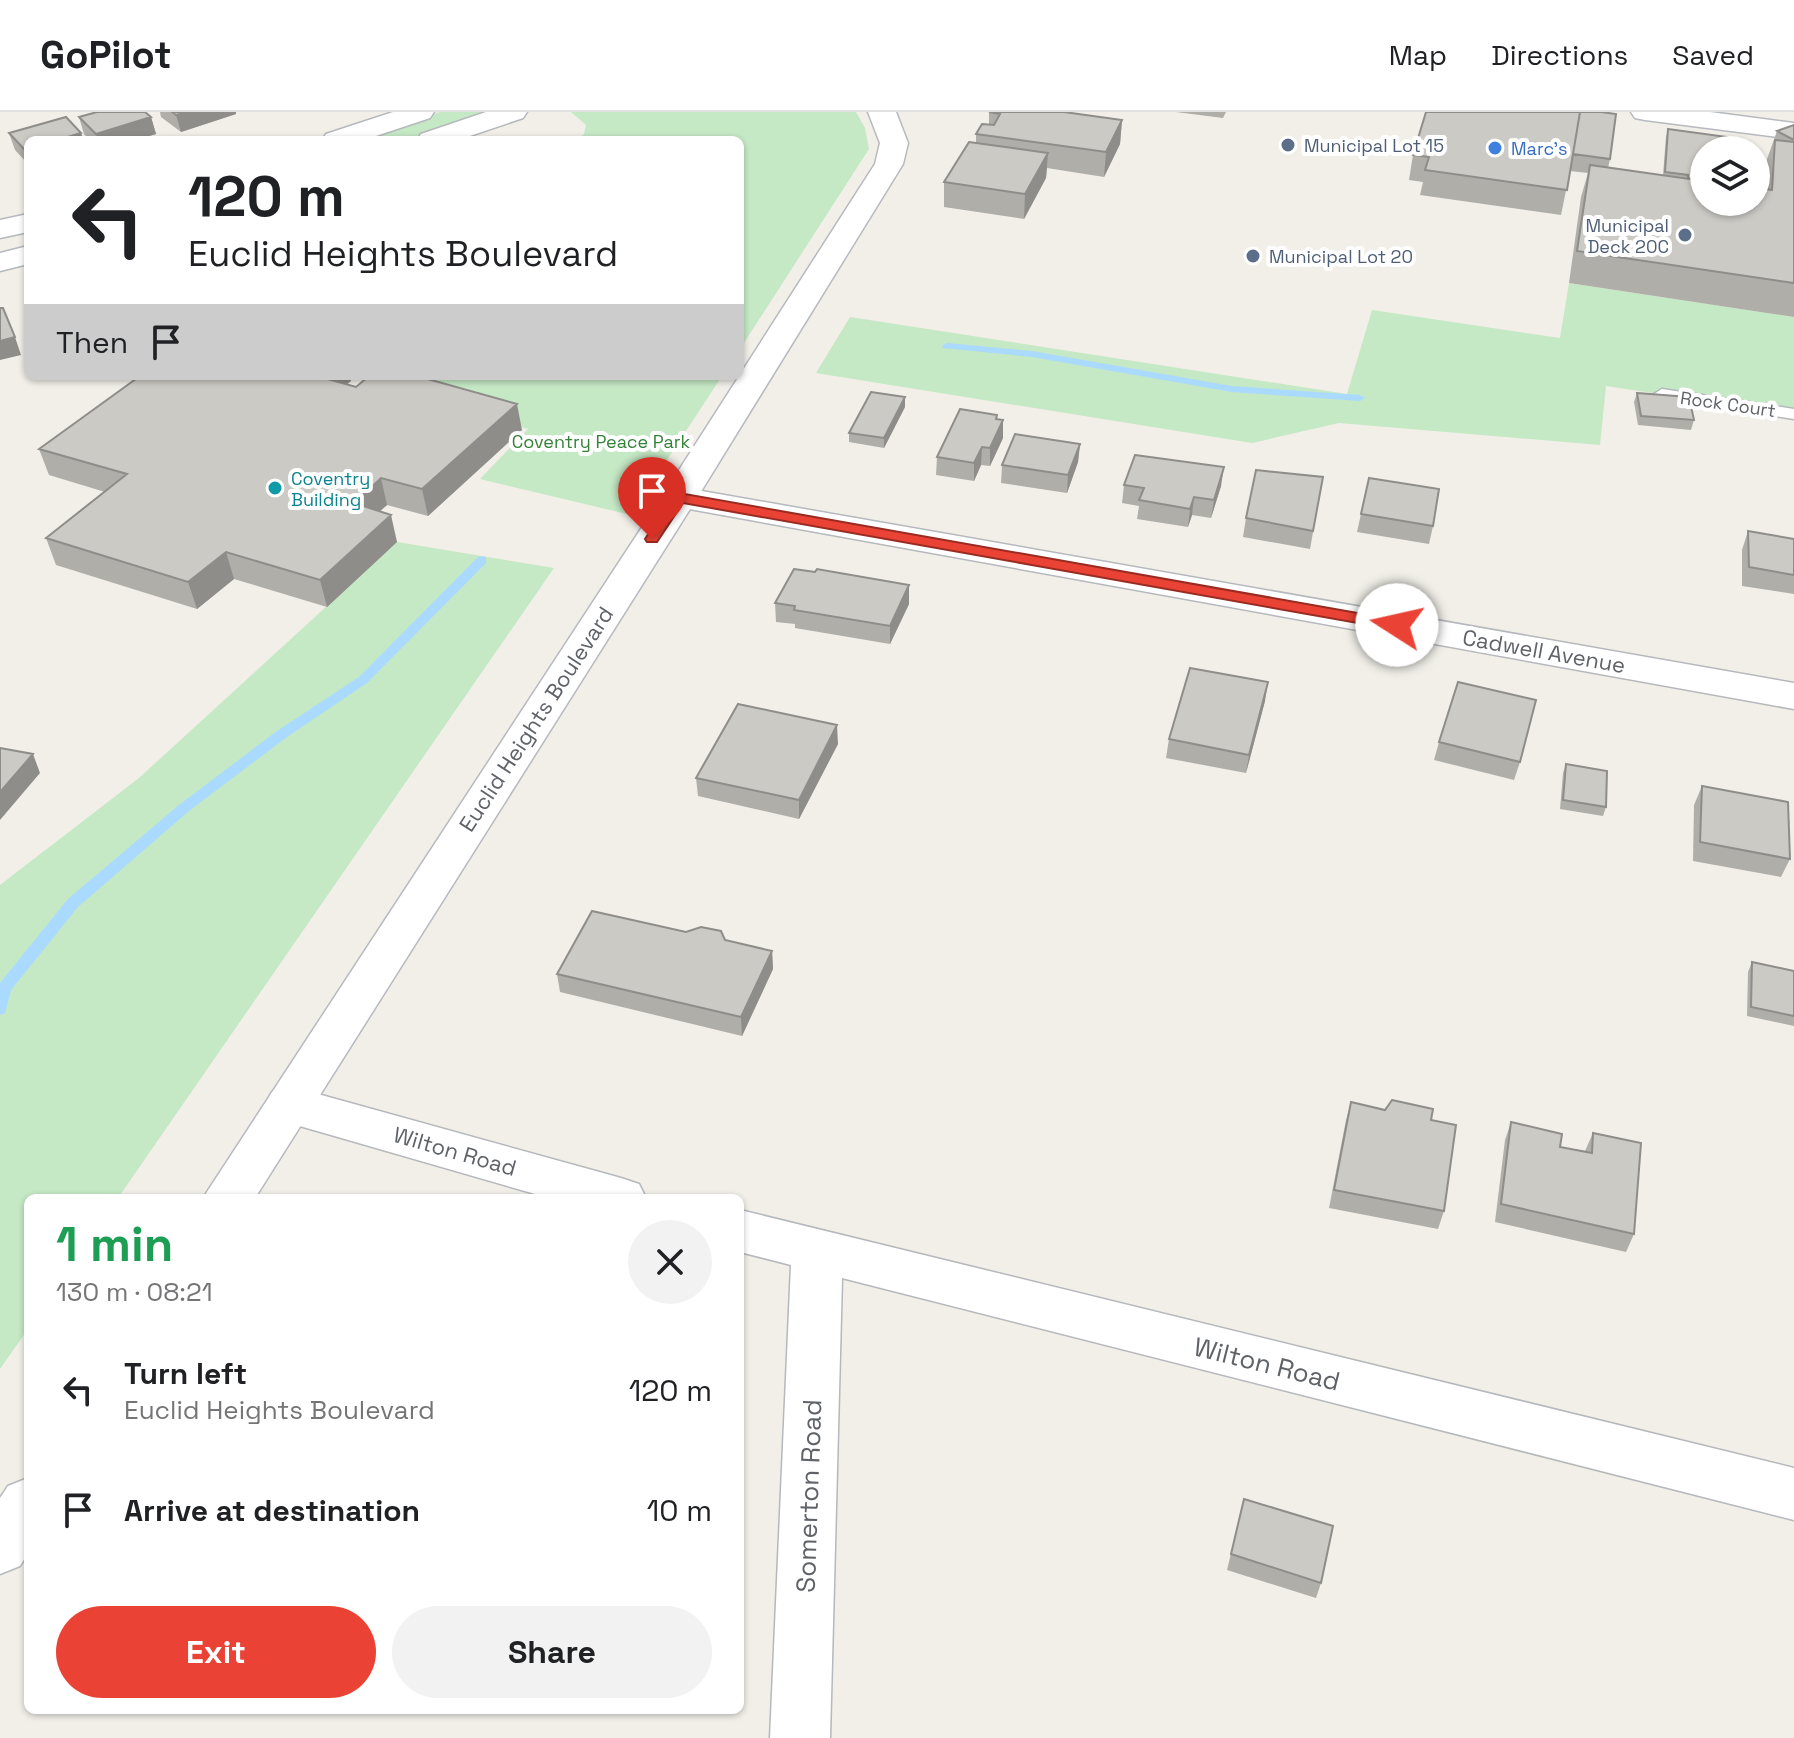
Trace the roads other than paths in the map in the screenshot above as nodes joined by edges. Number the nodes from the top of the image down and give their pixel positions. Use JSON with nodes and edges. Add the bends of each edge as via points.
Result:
{"nodes":[{"id":1,"x":420,"y":112,"type":"edge"},
{"id":2,"x":513,"y":112,"type":"edge"},
{"id":3,"x":882,"y":112,"type":"edge"},
{"id":4,"x":1645,"y":112,"type":"edge"},
{"id":5,"x":1794,"y":131,"type":"edge"},
{"id":6,"x":348,"y":136,"type":"edge"},
{"id":7,"x":443,"y":136,"type":"edge"},
{"id":8,"x":24,"y":224,"type":"edge"},
{"id":9,"x":0,"y":229,"type":"edge"},
{"id":10,"x":24,"y":256,"type":"edge"},
{"id":11,"x":0,"y":262,"type":"edge"},
{"id":12,"x":1662,"y":394,"type":"edge"},
{"id":13,"x":1794,"y":414,"type":"edge"},
{"id":14,"x":679,"y":498,"type":"junction"},
{"id":15,"x":1794,"y":696,"type":"edge"},
{"id":16,"x":289,"y":1105,"type":"junction"},
{"id":17,"x":231,"y":1194,"type":"edge"},
{"id":18,"x":607,"y":1194,"type":"edge"},
{"id":19,"x":744,"y":1232,"type":"edge"},
{"id":20,"x":817,"y":1253,"type":"junction"},
{"id":21,"x":1794,"y":1494,"type":"edge"},
{"id":22,"x":24,"y":1510,"type":"edge"},
{"id":23,"x":0,"y":1547,"type":"edge"},
{"id":24,"x":800,"y":1738,"type":"edge"}],
"edges":[{"from":1,"to":6,"type":"street"},
{"from":2,"to":7,"type":"street"},
{"from":3,"to":14,"type":"street","name":"Euclid Heights Boulevard","via":[[894,143],[889,164]]},
{"from":4,"to":5,"type":"street"},
{"from":8,"to":9,"type":"street"},
{"from":10,"to":11,"type":"street"},
{"from":12,"to":13,"type":"lane","name":"Rock Court"},
{"from":14,"to":15,"type":"street","name":"Cadwell Avenue"},
{"from":14,"to":16,"type":"street","name":"Euclid Heights Boulevard"},
{"from":16,"to":17,"type":"street","name":"Euclid Heights Boulevard"},
{"from":16,"to":18,"type":"street","name":"Wilton Road"},
{"from":19,"to":20,"type":"street","name":"Wilton Road"},
{"from":20,"to":21,"type":"street","name":"Wilton Road"},
{"from":20,"to":24,"type":"street","name":"Somerton Road"},
{"from":22,"to":23,"type":"street"}]}
